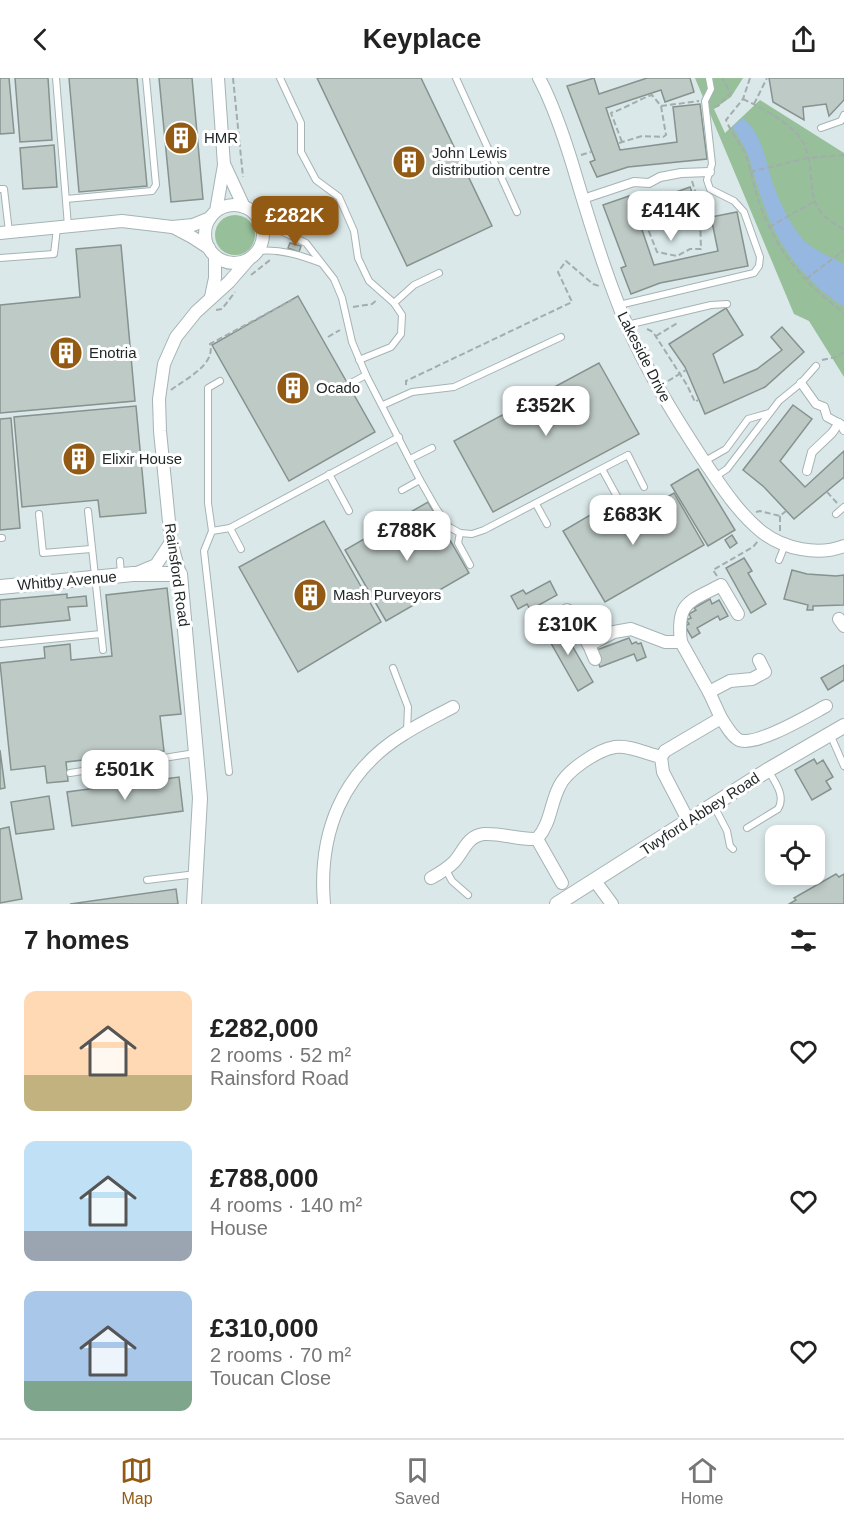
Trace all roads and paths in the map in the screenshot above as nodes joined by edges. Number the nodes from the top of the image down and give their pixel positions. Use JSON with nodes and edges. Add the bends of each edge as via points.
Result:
{"nodes":[{"id":1,"x":56,"y":78,"type":"edge"},
{"id":2,"x":146,"y":78,"type":"edge"},
{"id":3,"x":218,"y":78,"type":"edge"},
{"id":4,"x":232,"y":78,"type":"edge"},
{"id":5,"x":280,"y":78,"type":"edge"},
{"id":6,"x":456,"y":78,"type":"edge"},
{"id":7,"x":709,"y":78,"type":"edge"},
{"id":8,"x":722,"y":78,"type":"edge"},
{"id":9,"x":750,"y":78,"type":"edge"},
{"id":10,"x":767,"y":78,"type":"edge"},
{"id":11,"x":542,"y":80,"type":"edge"},
{"id":12,"x":743,"y":99,"type":"junction"},
{"id":13,"x":705,"y":101,"type":"junction"},
{"id":14,"x":753,"y":104,"type":"junction"},
{"id":15,"x":661,"y":106,"type":"junction"},
{"id":16,"x":705,"y":110,"type":"junction"},
{"id":17,"x":844,"y":115,"type":"edge"},
{"id":18,"x":821,"y":128,"type":"dead end"},
{"id":19,"x":844,"y":155,"type":"edge"},
{"id":20,"x":808,"y":158,"type":"junction"},
{"id":21,"x":224,"y":165,"type":"junction"},
{"id":22,"x":710,"y":172,"type":"junction"},
{"id":23,"x":751,"y":172,"type":"junction"},
{"id":24,"x":690,"y":173,"type":"junction"},
{"id":25,"x":244,"y":180,"type":"dead end"},
{"id":26,"x":0,"y":189,"type":"edge"},
{"id":27,"x":66,"y":199,"type":"junction"},
{"id":28,"x":583,"y":199,"type":"junction"},
{"id":29,"x":815,"y":201,"type":"junction"},
{"id":30,"x":248,"y":203,"type":"junction"},
{"id":31,"x":517,"y":212,"type":"dead end"},
{"id":32,"x":213,"y":214,"type":"junction"},
{"id":33,"x":279,"y":216,"type":"dead end"},
{"id":34,"x":700,"y":216,"type":"junction"},
{"id":35,"x":260,"y":221,"type":"junction"},
{"id":36,"x":63,"y":226,"type":"junction"},
{"id":37,"x":770,"y":226,"type":"junction"},
{"id":38,"x":172,"y":227,"type":"junction"},
{"id":39,"x":844,"y":229,"type":"edge"},
{"id":40,"x":4,"y":232,"type":"edge"},
{"id":41,"x":844,"y":250,"type":"edge"},
{"id":42,"x":212,"y":252,"type":"junction"},
{"id":43,"x":253,"y":255,"type":"junction"},
{"id":44,"x":0,"y":258,"type":"edge"},
{"id":45,"x":321,"y":263,"type":"junction"},
{"id":46,"x":439,"y":273,"type":"dead end"},
{"id":47,"x":806,"y":279,"type":"junction"},
{"id":48,"x":613,"y":292,"type":"junction"},
{"id":49,"x":383,"y":293,"type":"junction"},
{"id":50,"x":211,"y":297,"type":"junction"},
{"id":51,"x":292,"y":300,"type":"dead end"},
{"id":52,"x":394,"y":303,"type":"junction"},
{"id":53,"x":728,"y":303,"type":"dead end"},
{"id":54,"x":618,"y":305,"type":"junction"},
{"id":55,"x":344,"y":308,"type":"junction"},
{"id":56,"x":844,"y":312,"type":"edge"},
{"id":57,"x":686,"y":317,"type":"dead end"},
{"id":58,"x":348,"y":326,"type":"junction"},
{"id":59,"x":628,"y":328,"type":"junction"},
{"id":60,"x":656,"y":336,"type":"junction"},
{"id":61,"x":328,"y":337,"type":"dead end"},
{"id":62,"x":561,"y":338,"type":"dead end"},
{"id":63,"x":844,"y":351,"type":"edge"},
{"id":64,"x":359,"y":360,"type":"junction"},
{"id":65,"x":816,"y":366,"type":"joint"},
{"id":66,"x":686,"y":370,"type":"dead end"},
{"id":67,"x":680,"y":374,"type":"junction"},
{"id":68,"x":366,"y":375,"type":"junction"},
{"id":69,"x":220,"y":381,"type":"dead end"},
{"id":70,"x":353,"y":381,"type":"dead end"},
{"id":71,"x":801,"y":383,"type":"junction"},
{"id":72,"x":176,"y":386,"type":"dead end"},
{"id":73,"x":658,"y":387,"type":"junction"},
{"id":74,"x":405,"y":395,"type":"junction"},
{"id":75,"x":698,"y":400,"type":"dead end"},
{"id":76,"x":383,"y":405,"type":"junction"},
{"id":77,"x":770,"y":412,"type":"junction"},
{"id":78,"x":841,"y":426,"type":"edge"},
{"id":79,"x":399,"y":436,"type":"junction"},
{"id":80,"x":732,"y":441,"type":"junction"},
{"id":81,"x":432,"y":448,"type":"dead end"},
{"id":82,"x":742,"y":449,"type":"junction"},
{"id":83,"x":410,"y":459,"type":"junction"},
{"id":84,"x":704,"y":462,"type":"junction"},
{"id":85,"x":602,"y":469,"type":"junction"},
{"id":86,"x":807,"y":471,"type":"dead end"},
{"id":87,"x":329,"y":474,"type":"junction"},
{"id":88,"x":715,"y":477,"type":"junction"},
{"id":89,"x":420,"y":480,"type":"junction"},
{"id":90,"x":644,"y":487,"type":"dead end"},
{"id":91,"x":402,"y":490,"type":"dead end"},
{"id":92,"x":826,"y":492,"type":"dead end"},
{"id":93,"x":620,"y":502,"type":"dead end"},
{"id":94,"x":536,"y":504,"type":"junction"},
{"id":95,"x":843,"y":508,"type":"edge"},
{"id":96,"x":88,"y":511,"type":"dead end"},
{"id":97,"x":349,"y":511,"type":"dead end"},
{"id":98,"x":786,"y":511,"type":"dead end"},
{"id":99,"x":39,"y":514,"type":"dead end"},
{"id":100,"x":744,"y":514,"type":"junction"},
{"id":101,"x":836,"y":514,"type":"dead end"},
{"id":102,"x":780,"y":516,"type":"junction"},
{"id":103,"x":781,"y":522,"type":"dead end"},
{"id":104,"x":547,"y":524,"type":"dead end"},
{"id":105,"x":230,"y":528,"type":"junction"},
{"id":106,"x":212,"y":531,"type":"junction"},
{"id":107,"x":460,"y":533,"type":"junction"},
{"id":108,"x":764,"y":533,"type":"junction"},
{"id":109,"x":171,"y":542,"type":"junction"},
{"id":110,"x":785,"y":545,"type":"junction"},
{"id":111,"x":844,"y":546,"type":"edge"},
{"id":112,"x":92,"y":549,"type":"junction"},
{"id":113,"x":242,"y":549,"type":"dead end"},
{"id":114,"x":779,"y":560,"type":"dead end"},
{"id":115,"x":120,"y":561,"type":"dead end"},
{"id":116,"x":470,"y":565,"type":"dead end"},
{"id":117,"x":180,"y":574,"type":"junction"},
{"id":118,"x":127,"y":575,"type":"junction"},
{"id":119,"x":94,"y":578,"type":"junction"},
{"id":120,"x":719,"y":580,"type":"junction"},
{"id":121,"x":0,"y":587,"type":"edge"},
{"id":122,"x":738,"y":614,"type":"dead end"},
{"id":123,"x":542,"y":624,"type":"dead end"},
{"id":124,"x":101,"y":634,"type":"junction"},
{"id":125,"x":681,"y":642,"type":"junction"},
{"id":126,"x":0,"y":644,"type":"edge"},
{"id":127,"x":589,"y":645,"type":"junction"},
{"id":128,"x":103,"y":651,"type":"dead end"},
{"id":129,"x":596,"y":659,"type":"dead end"},
{"id":130,"x":759,"y":660,"type":"dead end"},
{"id":131,"x":393,"y":668,"type":"dead end"},
{"id":132,"x":709,"y":692,"type":"junction"},
{"id":133,"x":826,"y":706,"type":"dead end"},
{"id":134,"x":453,"y":707,"type":"dead end"},
{"id":135,"x":721,"y":718,"type":"junction"},
{"id":136,"x":844,"y":726,"type":"edge"},
{"id":137,"x":407,"y":731,"type":"junction"},
{"id":138,"x":830,"y":734,"type":"junction"},
{"id":139,"x":196,"y":753,"type":"junction"},
{"id":140,"x":661,"y":757,"type":"junction"},
{"id":141,"x":844,"y":766,"type":"edge"},
{"id":142,"x":768,"y":770,"type":"junction"},
{"id":143,"x":229,"y":772,"type":"dead end"},
{"id":144,"x":70,"y":773,"type":"dead end"},
{"id":145,"x":713,"y":804,"type":"junction"},
{"id":146,"x":688,"y":820,"type":"junction"},
{"id":147,"x":747,"y":828,"type":"dead end"},
{"id":148,"x":537,"y":839,"type":"junction"},
{"id":149,"x":733,"y":849,"type":"dead end"},
{"id":150,"x":446,"y":870,"type":"junction"},
{"id":151,"x":196,"y":874,"type":"junction"},
{"id":152,"x":431,"y":878,"type":"dead end"},
{"id":153,"x":147,"y":880,"type":"dead end"},
{"id":154,"x":595,"y":881,"type":"junction"},
{"id":155,"x":561,"y":883,"type":"dead end"},
{"id":156,"x":468,"y":895,"type":"dead end"},
{"id":157,"x":194,"y":904,"type":"edge"},
{"id":158,"x":324,"y":904,"type":"edge"},
{"id":159,"x":557,"y":904,"type":"edge"},
{"id":160,"x":612,"y":904,"type":"edge"}],
"edges":[{"from":1,"to":27,"type":"lane"},
{"from":2,"to":27,"type":"lane","via":[[156,185],[152,191]]},
{"from":3,"to":21,"type":"street"},
{"from":4,"to":25,"type":"path"},
{"from":5,"to":49,"type":"lane","via":[[301,123],[301,152],[316,180],[339,197],[354,231],[358,258],[369,281]]},
{"from":6,"to":31,"type":"lane"},
{"from":7,"to":13,"type":"lane","via":[[711,89]]},
{"from":8,"to":16,"type":"path","via":[[731,93],[718,106]]},
{"from":9,"to":12,"type":"path"},
{"from":10,"to":14,"type":"path"},
{"from":11,"to":28,"type":"street","name":"Lakeside Drive"},
{"from":12,"to":14,"type":"path"},
{"from":12,"to":23,"type":"path","via":[[726,120]]},
{"from":13,"to":15,"type":"path"},
{"from":13,"to":16,"type":"lane"},
{"from":14,"to":20,"type":"path","via":[[792,130],[805,145]]},
{"from":15,"to":15,"type":"path","via":[[666,135],[642,136],[620,143],[611,113],[652,95]]},
{"from":16,"to":22,"type":"lane"},
{"from":17,"to":18,"type":"lane","via":[[841,121]]},
{"from":19,"to":20,"type":"path"},
{"from":20,"to":23,"type":"path"},
{"from":20,"to":29,"type":"path"},
{"from":21,"to":30,"type":"street"},
{"from":21,"to":32,"type":"street"},
{"from":22,"to":24,"type":"street"},
{"from":22,"to":54,"type":"lane","via":[[710,189],[734,201],[744,212],[760,257],[759,266],[754,273]]},
{"from":23,"to":37,"type":"path","via":[[759,204]]},
{"from":24,"to":28,"type":"street","via":[[660,177],[649,183],[634,182]]},
{"from":24,"to":34,"type":"path","via":[[697,196],[711,208]]},
{"from":26,"to":40,"type":"lane","via":[[4,189]]},
{"from":27,"to":36,"type":"lane"},
{"from":28,"to":48,"type":"street","name":"Lakeside Drive"},
{"from":29,"to":37,"type":"path"},
{"from":29,"to":39,"type":"path","via":[[830,222]]},
{"from":30,"to":32,"type":"street","via":[[224,207]]},
{"from":30,"to":33,"type":"path"},
{"from":30,"to":35,"type":"street"},
{"from":32,"to":38,"type":"street","via":[[193,225]]},
{"from":32,"to":42,"type":"street","via":[[205,231]]},
{"from":34,"to":34,"type":"path","via":[[701,249],[690,249],[677,256],[657,252],[648,229],[673,225],[684,214]]},
{"from":35,"to":43,"type":"street","via":[[262,241]]},
{"from":35,"to":45,"type":"lane","via":[[306,243]]},
{"from":36,"to":38,"type":"street","via":[[122,221]]},
{"from":36,"to":40,"type":"street"},
{"from":36,"to":44,"type":"lane","via":[[54,254]]},
{"from":37,"to":47,"type":"path","via":[[791,264]]},
{"from":38,"to":42,"type":"street"},
{"from":41,"to":47,"type":"path"},
{"from":42,"to":43,"type":"street","via":[[226,262],[237,263]]},
{"from":42,"to":50,"type":"street","via":[[215,278]]},
{"from":43,"to":45,"type":"lane","via":[[274,250]]},
{"from":43,"to":50,"type":"street","name":"Rainsford Road"},
{"from":45,"to":55,"type":"lane","via":[[334,279]]},
{"from":46,"to":52,"type":"lane","via":[[414,285]]},
{"from":47,"to":56,"type":"path"},
{"from":48,"to":54,"type":"street","name":"Lakeside Drive"},
{"from":48,"to":74,"type":"path","via":[[593,284],[566,261],[558,272],[572,302],[406,381]]},
{"from":49,"to":52,"type":"lane"},
{"from":49,"to":55,"type":"path","via":[[372,304]]},
{"from":50,"to":109,"type":"street","name":"Rainsford Road","via":[[176,338],[164,364],[159,399]]},
{"from":51,"to":72,"type":"path","via":[[210,344],[212,351],[206,364]]},
{"from":52,"to":64,"type":"lane","via":[[402,315],[401,334],[391,347]]},
{"from":53,"to":59,"type":"lane"},
{"from":54,"to":59,"type":"street","name":"Lakeside Drive"},
{"from":55,"to":58,"type":"lane"},
{"from":57,"to":60,"type":"path"},
{"from":58,"to":61,"type":"path"},
{"from":58,"to":64,"type":"lane"},
{"from":59,"to":60,"type":"path","via":[[649,330]]},
{"from":59,"to":73,"type":"street","name":"Lakeside Drive"},
{"from":60,"to":67,"type":"path"},
{"from":62,"to":74,"type":"lane","via":[[454,387]]},
{"from":63,"to":65,"type":"path"},
{"from":64,"to":68,"type":"lane"},
{"from":65,"to":71,"type":"lane"},
{"from":66,"to":67,"type":"path"},
{"from":67,"to":73,"type":"path"},
{"from":67,"to":75,"type":"path","via":[[695,402]]},
{"from":68,"to":70,"type":"lane"},
{"from":68,"to":76,"type":"lane"},
{"from":69,"to":106,"type":"lane","via":[[208,388],[208,503]]},
{"from":71,"to":77,"type":"lane"},
{"from":71,"to":78,"type":"street","via":[[816,404],[824,406],[827,417]]},
{"from":73,"to":84,"type":"street","name":"Lakeside Drive"},
{"from":74,"to":76,"type":"lane"},
{"from":76,"to":79,"type":"lane"},
{"from":77,"to":80,"type":"lane","via":[[748,420]]},
{"from":77,"to":82,"type":"lane"},
{"from":78,"to":86,"type":"street","via":[[812,452]]},
{"from":79,"to":83,"type":"lane"},
{"from":79,"to":87,"type":"lane"},
{"from":80,"to":82,"type":"lane"},
{"from":80,"to":84,"type":"lane"},
{"from":81,"to":83,"type":"lane"},
{"from":82,"to":88,"type":"lane","via":[[727,469]]},
{"from":83,"to":89,"type":"lane"},
{"from":84,"to":88,"type":"street","name":"Lakeside Drive"},
{"from":85,"to":90,"type":"lane","via":[[628,455]]},
{"from":85,"to":93,"type":"lane"},
{"from":85,"to":94,"type":"lane"},
{"from":87,"to":97,"type":"lane"},
{"from":87,"to":105,"type":"lane"},
{"from":88,"to":100,"type":"street","name":"Lakeside Drive"},
{"from":89,"to":91,"type":"lane"},
{"from":89,"to":107,"type":"lane","via":[[449,527]]},
{"from":92,"to":95,"type":"path"},
{"from":94,"to":104,"type":"lane"},
{"from":94,"to":107,"type":"lane","via":[[484,530]]},
{"from":95,"to":101,"type":"lane"},
{"from":96,"to":112,"type":"lane"},
{"from":98,"to":102,"type":"path"},
{"from":99,"to":112,"type":"lane","via":[[43,553]]},
{"from":100,"to":102,"type":"path","via":[[760,511]]},
{"from":100,"to":108,"type":"street","name":"Lakeside Drive"},
{"from":102,"to":103,"type":"path"},
{"from":105,"to":106,"type":"lane"},
{"from":105,"to":113,"type":"lane"},
{"from":106,"to":143,"type":"lane","via":[[204,551]]},
{"from":107,"to":116,"type":"lane","via":[[458,543]]},
{"from":108,"to":110,"type":"street","name":"Lakeside Drive"},
{"from":108,"to":120,"type":"path","via":[[753,547],[713,570]]},
{"from":109,"to":117,"type":"street","name":"Rainsford Road"},
{"from":109,"to":118,"type":"street","name":"Whitby Avenue","via":[[156,565]]},
{"from":110,"to":111,"type":"street","name":"Lakeside Drive","via":[[810,551]]},
{"from":110,"to":114,"type":"lane"},
{"from":112,"to":119,"type":"lane"},
{"from":115,"to":118,"type":"lane"},
{"from":117,"to":118,"type":"street","name":"Whitby Avenue"},
{"from":117,"to":139,"type":"street","name":"Rainsford Road"},
{"from":118,"to":119,"type":"street","name":"Whitby Avenue"},
{"from":119,"to":121,"type":"street","name":"Whitby Avenue"},
{"from":119,"to":124,"type":"lane"},
{"from":120,"to":122,"type":"street"},
{"from":120,"to":125,"type":"street","via":[[682,611]]},
{"from":123,"to":127,"type":"street","via":[[567,610]]},
{"from":124,"to":126,"type":"lane"},
{"from":124,"to":128,"type":"lane"},
{"from":125,"to":127,"type":"street","via":[[665,642],[631,629],[614,632]]},
{"from":125,"to":132,"type":"street"},
{"from":127,"to":129,"type":"street"},
{"from":130,"to":132,"type":"street","via":[[765,672],[752,679],[730,681]]},
{"from":131,"to":137,"type":"lane","via":[[408,707]]},
{"from":132,"to":135,"type":"street"},
{"from":133,"to":135,"type":"street","via":[[779,731],[751,740],[740,740],[731,734]]},
{"from":134,"to":137,"type":"street"},
{"from":135,"to":140,"type":"street"},
{"from":136,"to":138,"type":"street","name":"Twyford Abbey Road"},
{"from":137,"to":158,"type":"street","via":[[375,755],[352,782],[334,813],[322,880]]},
{"from":138,"to":141,"type":"lane"},
{"from":138,"to":142,"type":"street","name":"Twyford Abbey Road"},
{"from":139,"to":144,"type":"lane"},
{"from":139,"to":151,"type":"street","name":"Rainsford Road","via":[[200,798]]},
{"from":140,"to":146,"type":"street","via":[[663,772]]},
{"from":140,"to":148,"type":"street","via":[[615,747],[567,773],[558,788],[549,822]]},
{"from":142,"to":145,"type":"street","name":"Twyford Abbey Road"},
{"from":142,"to":147,"type":"lane","via":[[781,804]]},
{"from":145,"to":146,"type":"street","name":"Twyford Abbey Road"},
{"from":145,"to":149,"type":"lane"},
{"from":146,"to":154,"type":"street","name":"Twyford Abbey Road"},
{"from":148,"to":150,"type":"street","via":[[483,834],[468,841]]},
{"from":148,"to":155,"type":"street"},
{"from":150,"to":152,"type":"street"},
{"from":150,"to":156,"type":"lane"},
{"from":151,"to":153,"type":"lane"},
{"from":151,"to":157,"type":"street","name":"Rainsford Road"},
{"from":154,"to":159,"type":"street","name":"Twyford Abbey Road"},
{"from":154,"to":160,"type":"street"}]}
